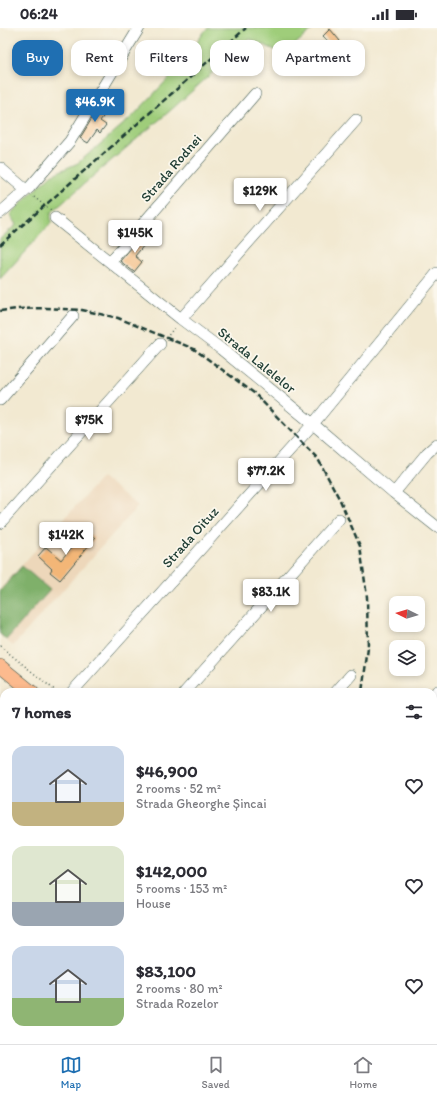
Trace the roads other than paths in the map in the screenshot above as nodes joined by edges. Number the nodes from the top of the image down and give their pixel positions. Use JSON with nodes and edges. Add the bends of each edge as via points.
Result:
{"nodes":[{"id":1,"x":139,"y":28,"type":"edge"},
{"id":2,"x":255,"y":94,"type":"dead end"},
{"id":3,"x":356,"y":120,"type":"dead end"},
{"id":4,"x":0,"y":168,"type":"edge"},
{"id":5,"x":28,"y":188,"type":"junction"},
{"id":6,"x":0,"y":213,"type":"edge"},
{"id":7,"x":55,"y":218,"type":"road end"},
{"id":8,"x":110,"y":262,"type":"junction"},
{"id":9,"x":437,"y":273,"type":"edge"},
{"id":10,"x":73,"y":316,"type":"dead end"},
{"id":11,"x":182,"y":319,"type":"junction"},
{"id":12,"x":160,"y":344,"type":"road end"},
{"id":13,"x":0,"y":400,"type":"edge"},
{"id":14,"x":312,"y":424,"type":"junction"},
{"id":15,"x":437,"y":444,"type":"edge"},
{"id":16,"x":394,"y":493,"type":"junction"},
{"id":17,"x":339,"y":519,"type":"dead end"},
{"id":18,"x":0,"y":523,"type":"edge"},
{"id":19,"x":437,"y":528,"type":"edge"},
{"id":20,"x":0,"y":666,"type":"edge"},
{"id":21,"x":351,"y":675,"type":"dead end"},
{"id":22,"x":27,"y":688,"type":"edge"},
{"id":23,"x":76,"y":688,"type":"edge"},
{"id":24,"x":189,"y":688,"type":"edge"},
{"id":25,"x":340,"y":688,"type":"edge"}],
"edges":[{"from":1,"to":5,"type":"street","via":[[70,141]]},
{"from":2,"to":8,"type":"street","name":"Strada Rodnei"},
{"from":3,"to":11,"type":"street"},
{"from":4,"to":5,"type":"street"},
{"from":5,"to":6,"type":"street"},
{"from":7,"to":8,"type":"street","name":"Strada Lalelelor"},
{"from":8,"to":11,"type":"street","name":"Strada Lalelelor"},
{"from":9,"to":14,"type":"street","name":"Strada Oituz"},
{"from":10,"to":13,"type":"street"},
{"from":11,"to":14,"type":"street","name":"Strada Lalelelor"},
{"from":12,"to":18,"type":"street"},
{"from":14,"to":16,"type":"street","name":"Strada Lalelelor"},
{"from":14,"to":23,"type":"street","name":"Strada Oituz"},
{"from":15,"to":16,"type":"street"},
{"from":16,"to":19,"type":"street","name":"Strada Lalelelor"},
{"from":17,"to":24,"type":"street"},
{"from":20,"to":22,"type":"main road"},
{"from":21,"to":25,"type":"street"}]}
